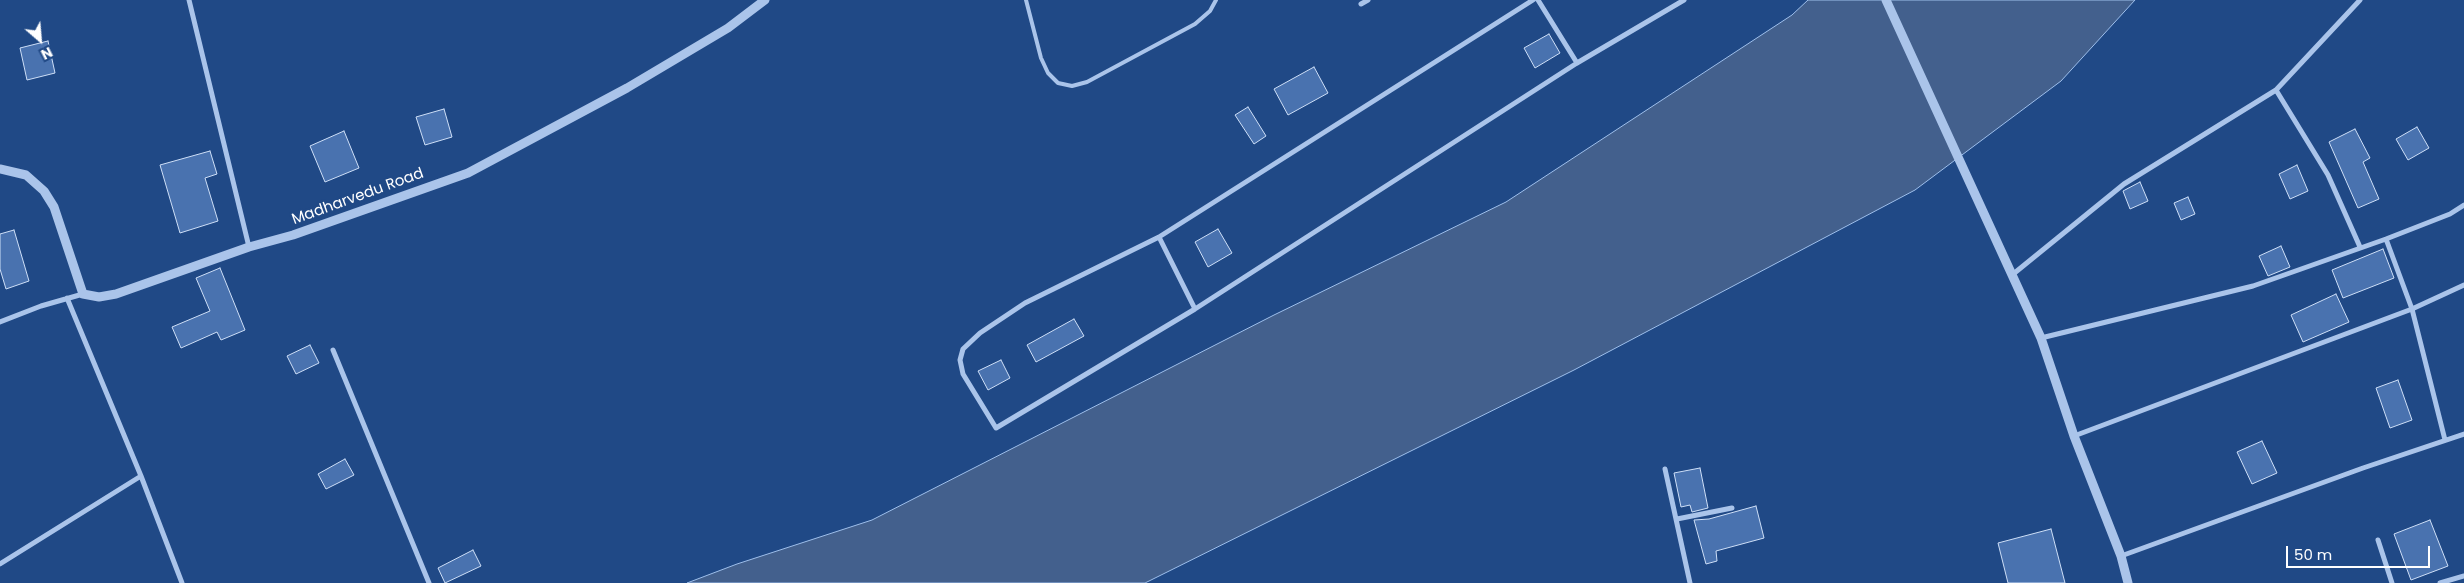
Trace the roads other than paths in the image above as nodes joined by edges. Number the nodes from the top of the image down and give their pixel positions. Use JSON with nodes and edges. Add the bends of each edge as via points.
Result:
{"nodes":[{"id":1,"x":189,"y":0,"type":"edge"},
{"id":2,"x":765,"y":0,"type":"edge"},
{"id":3,"x":1026,"y":0,"type":"edge"},
{"id":4,"x":1216,"y":0,"type":"edge"},
{"id":5,"x":1368,"y":0,"type":"edge"},
{"id":6,"x":1533,"y":0,"type":"edge"},
{"id":7,"x":1538,"y":0,"type":"edge"},
{"id":8,"x":1684,"y":0,"type":"edge"},
{"id":9,"x":1886,"y":0,"type":"edge"},
{"id":10,"x":2360,"y":0,"type":"edge"},
{"id":11,"x":1361,"y":4,"type":"dead end"},
{"id":12,"x":1577,"y":63,"type":"junction"},
{"id":13,"x":2276,"y":90,"type":"junction"},
{"id":14,"x":0,"y":169,"type":"edge"},
{"id":15,"x":2464,"y":205,"type":"edge"},
{"id":16,"x":1159,"y":237,"type":"junction"},
{"id":17,"x":2386,"y":239,"type":"junction"},
{"id":18,"x":249,"y":247,"type":"junction"},
{"id":19,"x":2360,"y":247,"type":"junction"},
{"id":20,"x":2012,"y":275,"type":"junction"},
{"id":21,"x":2464,"y":285,"type":"edge"},
{"id":22,"x":83,"y":294,"type":"junction"},
{"id":23,"x":67,"y":298,"type":"junction"},
{"id":24,"x":1195,"y":309,"type":"junction"},
{"id":25,"x":2412,"y":309,"type":"junction"},
{"id":26,"x":0,"y":322,"type":"edge"},
{"id":27,"x":2041,"y":338,"type":"junction"},
{"id":28,"x":333,"y":350,"type":"dead end"},
{"id":29,"x":2464,"y":434,"type":"edge"},
{"id":30,"x":2074,"y":436,"type":"junction"},
{"id":31,"x":2446,"y":440,"type":"junction"},
{"id":32,"x":1665,"y":469,"type":"dead end"},
{"id":33,"x":141,"y":476,"type":"junction"},
{"id":34,"x":1732,"y":508,"type":"dead end"},
{"id":35,"x":1677,"y":520,"type":"junction"},
{"id":36,"x":2378,"y":540,"type":"dead end"},
{"id":37,"x":2121,"y":556,"type":"junction"},
{"id":38,"x":0,"y":564,"type":"edge"},
{"id":39,"x":2464,"y":576,"type":"edge"},
{"id":40,"x":182,"y":583,"type":"edge"},
{"id":41,"x":429,"y":583,"type":"edge"},
{"id":42,"x":1690,"y":583,"type":"edge"},
{"id":43,"x":2128,"y":583,"type":"edge"},
{"id":44,"x":2392,"y":583,"type":"edge"},
{"id":45,"x":2440,"y":583,"type":"edge"}],
"edges":[{"from":1,"to":18,"type":"street"},
{"from":2,"to":18,"type":"street","name":"Madharvedu Road","via":[[728,28],[627,88],[468,172],[293,235]]},
{"from":3,"to":4,"type":"lane","via":[[1048,73],[1058,83],[1072,86],[1087,82],[1195,24],[1210,11]]},
{"from":5,"to":11,"type":"street"},
{"from":6,"to":16,"type":"street"},
{"from":7,"to":12,"type":"street"},
{"from":8,"to":12,"type":"street"},
{"from":9,"to":20,"type":"street"},
{"from":10,"to":13,"type":"street"},
{"from":12,"to":24,"type":"street"},
{"from":13,"to":19,"type":"street","via":[[2328,175]]},
{"from":13,"to":20,"type":"street","via":[[2124,184]]},
{"from":14,"to":22,"type":"street","via":[[26,175],[44,191],[56,214]]},
{"from":15,"to":17,"type":"street","via":[[2450,214]]},
{"from":16,"to":24,"type":"street"},
{"from":16,"to":24,"type":"street","via":[[1025,303],[980,334],[963,349],[960,360],[963,374],[996,428]]},
{"from":17,"to":19,"type":"street"},
{"from":17,"to":25,"type":"street"},
{"from":18,"to":22,"type":"street","name":"Madharvedu Road","via":[[116,294],[99,297]]},
{"from":19,"to":27,"type":"street","via":[[2253,286]]},
{"from":20,"to":27,"type":"street"},
{"from":21,"to":25,"type":"street"},
{"from":22,"to":23,"type":"street"},
{"from":23,"to":26,"type":"street"},
{"from":23,"to":33,"type":"street"},
{"from":25,"to":30,"type":"street"},
{"from":25,"to":31,"type":"street"},
{"from":27,"to":30,"type":"street"},
{"from":28,"to":41,"type":"street"},
{"from":29,"to":31,"type":"street"},
{"from":30,"to":37,"type":"street"},
{"from":31,"to":37,"type":"street"},
{"from":32,"to":35,"type":"street"},
{"from":33,"to":38,"type":"street"},
{"from":33,"to":40,"type":"street"},
{"from":34,"to":35,"type":"street"},
{"from":35,"to":42,"type":"street"},
{"from":36,"to":44,"type":"street"},
{"from":37,"to":43,"type":"street"},
{"from":39,"to":45,"type":"street"}]}
